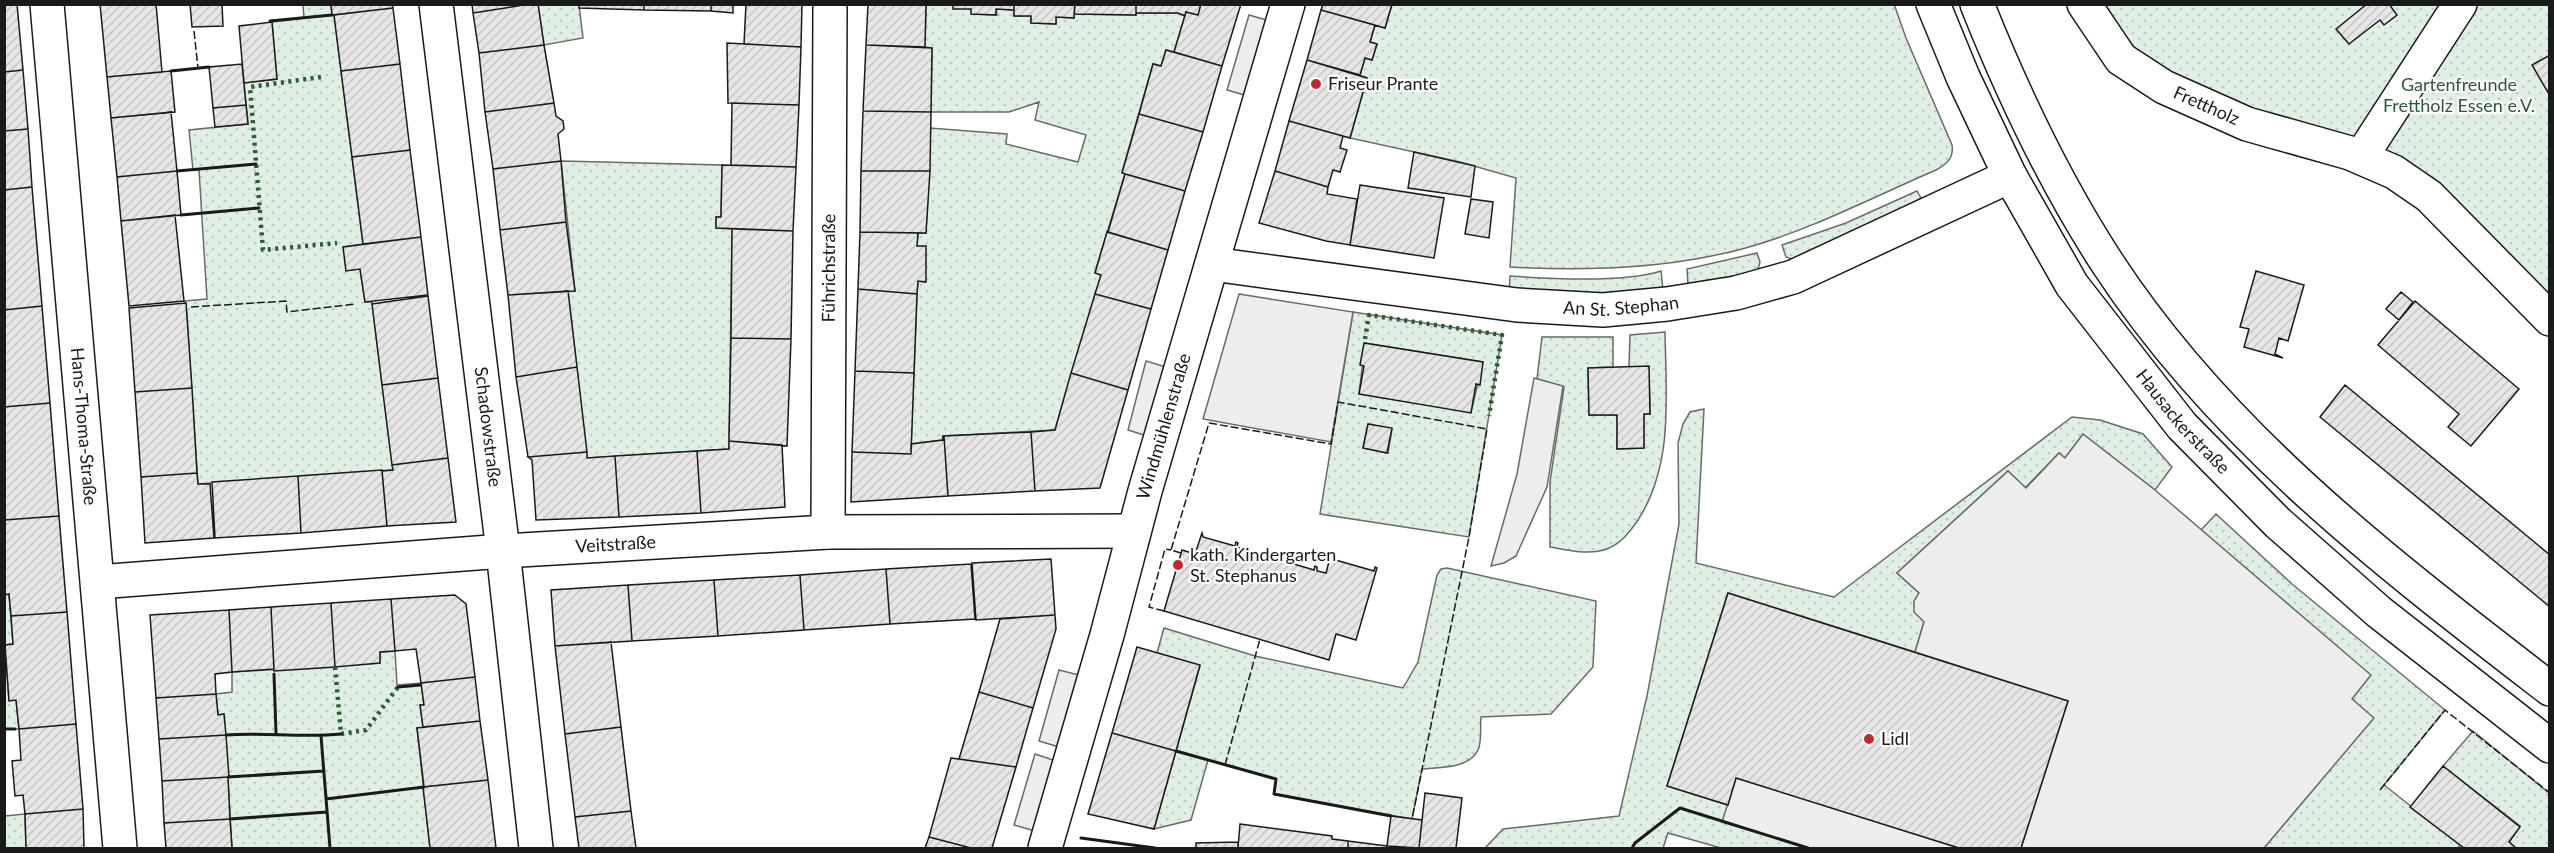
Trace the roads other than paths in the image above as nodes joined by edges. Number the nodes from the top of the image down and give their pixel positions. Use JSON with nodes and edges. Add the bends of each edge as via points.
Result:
{"nodes":[{"id":1,"x":47,"y":4,"type":"edge"},
{"id":2,"x":436,"y":4,"type":"edge"},
{"id":3,"x":831,"y":4,"type":"edge"},
{"id":4,"x":1288,"y":4,"type":"edge"},
{"id":5,"x":1933,"y":4,"type":"edge"},
{"id":6,"x":1977,"y":4,"type":"edge"},
{"id":7,"x":2084,"y":4,"type":"edge"},
{"id":8,"x":2460,"y":4,"type":"edge"},
{"id":9,"x":2361,"y":157,"type":"junction"},
{"id":10,"x":2010,"y":176,"type":"junction"},
{"id":11,"x":1212,"y":264,"type":"junction"},
{"id":12,"x":2550,"y":319,"type":"edge"},
{"id":13,"x":1134,"y":531,"type":"junction"},
{"id":14,"x":828,"y":532,"type":"junction"},
{"id":15,"x":503,"y":551,"type":"junction"},
{"id":16,"x":98,"y":582,"type":"junction"},
{"id":17,"x":2550,"y":689,"type":"edge"},
{"id":18,"x":2550,"y":746,"type":"edge"},
{"id":19,"x":120,"y":849,"type":"edge"},
{"id":20,"x":536,"y":849,"type":"edge"},
{"id":21,"x":1045,"y":849,"type":"edge"}],
"edges":[{"from":1,"to":16,"type":"street","name":"Hans-Thoma-Straße"},
{"from":2,"to":15,"type":"street","name":"Schadowstraße"},
{"from":3,"to":14,"type":"street","name":"Führichstraße"},
{"from":4,"to":11,"type":"street","name":"Windmühlenstraße"},
{"from":5,"to":10,"type":"street","name":"Hausackerstraße"},
{"from":6,"to":17,"type":"street","via":[[2046,159],[2109,265],[2172,351],[2303,489],[2398,572]]},
{"from":7,"to":9,"type":"street","name":"Frettholz","via":[[2121,59],[2164,87],[2247,124]]},
{"from":8,"to":9,"type":"street"},
{"from":9,"to":12,"type":"street","name":"Frettholz","via":[[2394,172],[2430,196]]},
{"from":10,"to":11,"type":"street","name":"An St. Stephan","via":[[1793,277],[1736,293],[1667,304],[1603,310],[1517,305]]},
{"from":10,"to":18,"type":"street","name":"Hausackerstraße","via":[[2072,285],[2182,426],[2278,523],[2379,612]]},
{"from":11,"to":13,"type":"street","name":"Windmühlenstraße"},
{"from":13,"to":14,"type":"street","name":"Veitstraße"},
{"from":13,"to":21,"type":"street","name":"Windmühlenstraße"},
{"from":14,"to":15,"type":"street","name":"Veitstraße"},
{"from":15,"to":16,"type":"street","name":"Veitstraße"},
{"from":15,"to":20,"type":"street","name":"Schadowstraße"},
{"from":16,"to":19,"type":"street","name":"Hans-Thoma-Straße"}]}
